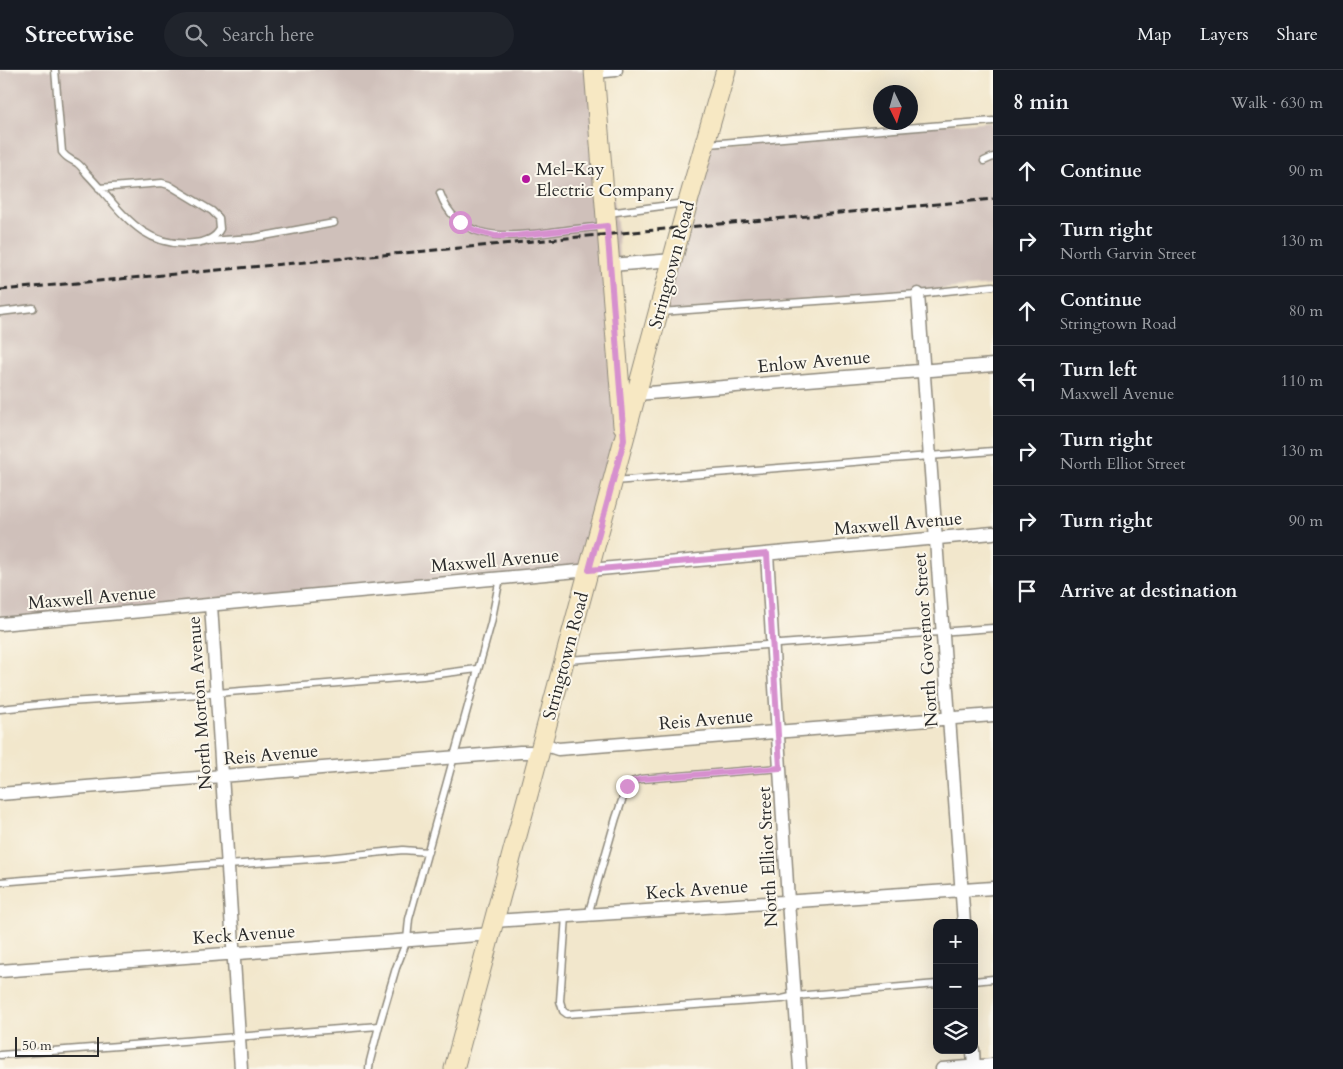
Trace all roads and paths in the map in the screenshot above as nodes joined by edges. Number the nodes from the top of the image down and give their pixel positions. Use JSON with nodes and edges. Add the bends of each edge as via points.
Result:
{"nodes":[{"id":1,"x":55,"y":70,"type":"edge"},
{"id":2,"x":616,"y":70,"type":"edge"},
{"id":3,"x":726,"y":70,"type":"edge"},
{"id":4,"x":594,"y":71,"type":"edge"},
{"id":5,"x":993,"y":121,"type":"edge"},
{"id":6,"x":705,"y":144,"type":"junction"},
{"id":7,"x":993,"y":158,"type":"edge"},
{"id":8,"x":984,"y":161,"type":"dead end"},
{"id":9,"x":99,"y":188,"type":"junction"},
{"id":10,"x":440,"y":193,"type":"dead end"},
{"id":11,"x":688,"y":202,"type":"junction"},
{"id":12,"x":606,"y":219,"type":"junction"},
{"id":13,"x":334,"y":223,"type":"dead end"},
{"id":14,"x":200,"y":242,"type":"junction"},
{"id":15,"x":673,"y":260,"type":"junction"},
{"id":16,"x":611,"y":265,"type":"junction"},
{"id":17,"x":993,"y":286,"type":"edge"},
{"id":18,"x":918,"y":294,"type":"junction"},
{"id":19,"x":33,"y":308,"type":"dead end"},
{"id":20,"x":0,"y":312,"type":"edge"},
{"id":21,"x":659,"y":312,"type":"junction"},
{"id":22,"x":993,"y":365,"type":"edge"},
{"id":23,"x":924,"y":371,"type":"junction"},
{"id":24,"x":637,"y":394,"type":"junction"},
{"id":25,"x":624,"y":440,"type":"junction"},
{"id":26,"x":993,"y":451,"type":"edge"},
{"id":27,"x":930,"y":457,"type":"junction"},
{"id":28,"x":613,"y":481,"type":"junction"},
{"id":29,"x":993,"y":533,"type":"edge"},
{"id":30,"x":936,"y":538,"type":"junction"},
{"id":31,"x":767,"y":554,"type":"junction"},
{"id":32,"x":589,"y":570,"type":"junction"},
{"id":33,"x":500,"y":578,"type":"junction"},
{"id":34,"x":211,"y":605,"type":"junction"},
{"id":35,"x":0,"y":624,"type":"edge"},
{"id":36,"x":993,"y":628,"type":"edge"},
{"id":37,"x":943,"y":632,"type":"junction"},
{"id":38,"x":772,"y":644,"type":"junction"},
{"id":39,"x":565,"y":660,"type":"junction"},
{"id":40,"x":478,"y":669,"type":"junction"},
{"id":41,"x":217,"y":693,"type":"junction"},
{"id":42,"x":0,"y":708,"type":"edge"},
{"id":43,"x":993,"y":715,"type":"edge"},
{"id":44,"x":949,"y":719,"type":"junction"},
{"id":45,"x":778,"y":732,"type":"junction"},
{"id":46,"x":543,"y":744,"type":"junction"},
{"id":47,"x":452,"y":757,"type":"junction"},
{"id":48,"x":537,"y":763,"type":"junction"},
{"id":49,"x":780,"y":768,"type":"junction"},
{"id":50,"x":222,"y":777,"type":"junction"},
{"id":51,"x":0,"y":794,"type":"edge"},
{"id":52,"x":428,"y":852,"type":"junction"},
{"id":53,"x":228,"y":865,"type":"junction"},
{"id":54,"x":0,"y":882,"type":"edge"},
{"id":55,"x":993,"y":888,"type":"edge"},
{"id":56,"x":961,"y":890,"type":"junction"},
{"id":57,"x":788,"y":901,"type":"junction"},
{"id":58,"x":588,"y":915,"type":"junction"},
{"id":59,"x":566,"y":916,"type":"junction"},
{"id":60,"x":964,"y":919,"type":"edge"},
{"id":61,"x":492,"y":927,"type":"junction"},
{"id":62,"x":406,"y":940,"type":"junction"},
{"id":63,"x":233,"y":953,"type":"junction"},
{"id":64,"x":0,"y":971,"type":"edge"},
{"id":65,"x":993,"y":979,"type":"edge"},
{"id":66,"x":978,"y":981,"type":"edge"},
{"id":67,"x":933,"y":984,"type":"edge"},
{"id":68,"x":795,"y":996,"type":"junction"},
{"id":69,"x":379,"y":1026,"type":"junction"},
{"id":70,"x":239,"y":1037,"type":"junction"},
{"id":71,"x":973,"y":1054,"type":"edge"},
{"id":72,"x":0,"y":1055,"type":"edge"},
{"id":73,"x":993,"y":1065,"type":"edge"},
{"id":74,"x":974,"y":1068,"type":"edge"},
{"id":75,"x":241,"y":1069,"type":"edge"},
{"id":76,"x":369,"y":1069,"type":"edge"},
{"id":77,"x":454,"y":1069,"type":"edge"},
{"id":78,"x":800,"y":1069,"type":"edge"},
{"id":79,"x":942,"y":1069,"type":"edge"}],
"edges":[{"from":1,"to":9,"type":"lane","via":[[62,152],[66,159],[77,163]]},
{"from":2,"to":4,"type":"street"},
{"from":3,"to":6,"type":"main road","name":"Stringtown Road"},
{"from":4,"to":12,"type":"main road"},
{"from":5,"to":6,"type":"lane"},
{"from":6,"to":11,"type":"main road","name":"Stringtown Road"},
{"from":7,"to":8,"type":"lane"},
{"from":9,"to":14,"type":"lane","via":[[148,236],[176,243]]},
{"from":9,"to":14,"type":"lane","via":[[162,183],[176,188],[212,210],[219,218],[218,234]]},
{"from":10,"to":12,"type":"lane","via":[[445,207],[460,222],[495,236],[513,236]]},
{"from":11,"to":12,"type":"lane"},
{"from":11,"to":15,"type":"main road","name":"Stringtown Road"},
{"from":12,"to":16,"type":"main road"},
{"from":13,"to":14,"type":"lane","via":[[253,238]]},
{"from":15,"to":16,"type":"street"},
{"from":15,"to":21,"type":"main road","name":"Stringtown Road"},
{"from":16,"to":25,"type":"main road"},
{"from":17,"to":18,"type":"lane"},
{"from":18,"to":21,"type":"lane"},
{"from":18,"to":23,"type":"street","name":"North Governor Street"},
{"from":19,"to":20,"type":"lane"},
{"from":21,"to":24,"type":"main road","name":"Stringtown Road"},
{"from":22,"to":23,"type":"street","name":"Enlow Avenue"},
{"from":23,"to":24,"type":"street","name":"Enlow Avenue"},
{"from":23,"to":27,"type":"street","name":"North Governor Street"},
{"from":24,"to":25,"type":"main road","name":"Stringtown Road"},
{"from":25,"to":28,"type":"main road","name":"Stringtown Road"},
{"from":26,"to":27,"type":"lane"},
{"from":27,"to":28,"type":"lane"},
{"from":27,"to":30,"type":"street","name":"North Governor Street"},
{"from":28,"to":32,"type":"main road","name":"Stringtown Road"},
{"from":29,"to":30,"type":"street","name":"Maxwell Avenue"},
{"from":30,"to":31,"type":"street","name":"Maxwell Avenue"},
{"from":30,"to":37,"type":"street","name":"North Governor Street"},
{"from":31,"to":32,"type":"street","name":"Maxwell Avenue"},
{"from":31,"to":38,"type":"street","name":"North Elliot Street"},
{"from":32,"to":33,"type":"street","name":"Maxwell Avenue"},
{"from":32,"to":39,"type":"main road","name":"Stringtown Road"},
{"from":33,"to":34,"type":"street","name":"Maxwell Avenue"},
{"from":33,"to":40,"type":"lane"},
{"from":34,"to":35,"type":"street","name":"Maxwell Avenue"},
{"from":34,"to":41,"type":"street","name":"North Morton Avenue"},
{"from":36,"to":37,"type":"lane"},
{"from":37,"to":38,"type":"lane"},
{"from":37,"to":44,"type":"street","name":"North Governor Street"},
{"from":38,"to":39,"type":"lane"},
{"from":38,"to":45,"type":"street","name":"North Elliot Street"},
{"from":39,"to":46,"type":"main road","name":"Stringtown Road"},
{"from":40,"to":41,"type":"lane"},
{"from":40,"to":47,"type":"lane"},
{"from":41,"to":42,"type":"lane"},
{"from":41,"to":50,"type":"street","name":"North Morton Avenue"},
{"from":43,"to":44,"type":"street","name":"Reis Avenue"},
{"from":44,"to":45,"type":"street","name":"Reis Avenue"},
{"from":44,"to":56,"type":"street","name":"North Governor Street"},
{"from":45,"to":46,"type":"street","name":"Reis Avenue","via":[[558,750]]},
{"from":45,"to":49,"type":"street","name":"North Elliot Street"},
{"from":46,"to":48,"type":"main road","name":"Stringtown Road"},
{"from":47,"to":48,"type":"street","name":"Reis Avenue","via":[[530,752],[536,754]]},
{"from":47,"to":50,"type":"street","name":"Reis Avenue"},
{"from":47,"to":52,"type":"lane"},
{"from":48,"to":61,"type":"main road","name":"Stringtown Road"},
{"from":49,"to":57,"type":"street","name":"North Elliot Street"},
{"from":49,"to":58,"type":"lane","via":[[656,777],[631,782],[616,818]]},
{"from":50,"to":51,"type":"street","name":"Reis Avenue"},
{"from":50,"to":53,"type":"street","name":"North Morton Avenue"},
{"from":52,"to":53,"type":"lane","via":[[403,850]]},
{"from":52,"to":62,"type":"lane","via":[[408,919]]},
{"from":53,"to":54,"type":"lane"},
{"from":53,"to":63,"type":"street","name":"North Morton Avenue"},
{"from":55,"to":56,"type":"street","name":"Keck Avenue"},
{"from":56,"to":57,"type":"street","name":"Keck Avenue"},
{"from":56,"to":60,"type":"street","name":"North Governor Street"},
{"from":57,"to":58,"type":"street","name":"Keck Avenue"},
{"from":57,"to":68,"type":"street","name":"North Elliot Street"},
{"from":58,"to":59,"type":"street","name":"Keck Avenue"},
{"from":59,"to":61,"type":"street","name":"Keck Avenue"},
{"from":59,"to":68,"type":"lane","via":[[560,1001],[567,1014]]},
{"from":61,"to":62,"type":"street","name":"Keck Avenue"},
{"from":61,"to":77,"type":"main road","name":"Stringtown Road"},
{"from":62,"to":63,"type":"street","name":"Keck Avenue"},
{"from":62,"to":69,"type":"lane"},
{"from":63,"to":64,"type":"street","name":"Keck Avenue"},
{"from":63,"to":70,"type":"street","name":"North Morton Avenue"},
{"from":65,"to":66,"type":"lane"},
{"from":67,"to":68,"type":"lane"},
{"from":68,"to":78,"type":"street","name":"North Elliot Street"},
{"from":69,"to":70,"type":"lane"},
{"from":69,"to":76,"type":"lane"},
{"from":70,"to":72,"type":"lane"},
{"from":70,"to":75,"type":"street","name":"North Morton Avenue"},
{"from":71,"to":74,"type":"street"},
{"from":73,"to":74,"type":"street"},
{"from":74,"to":79,"type":"street"}]}
